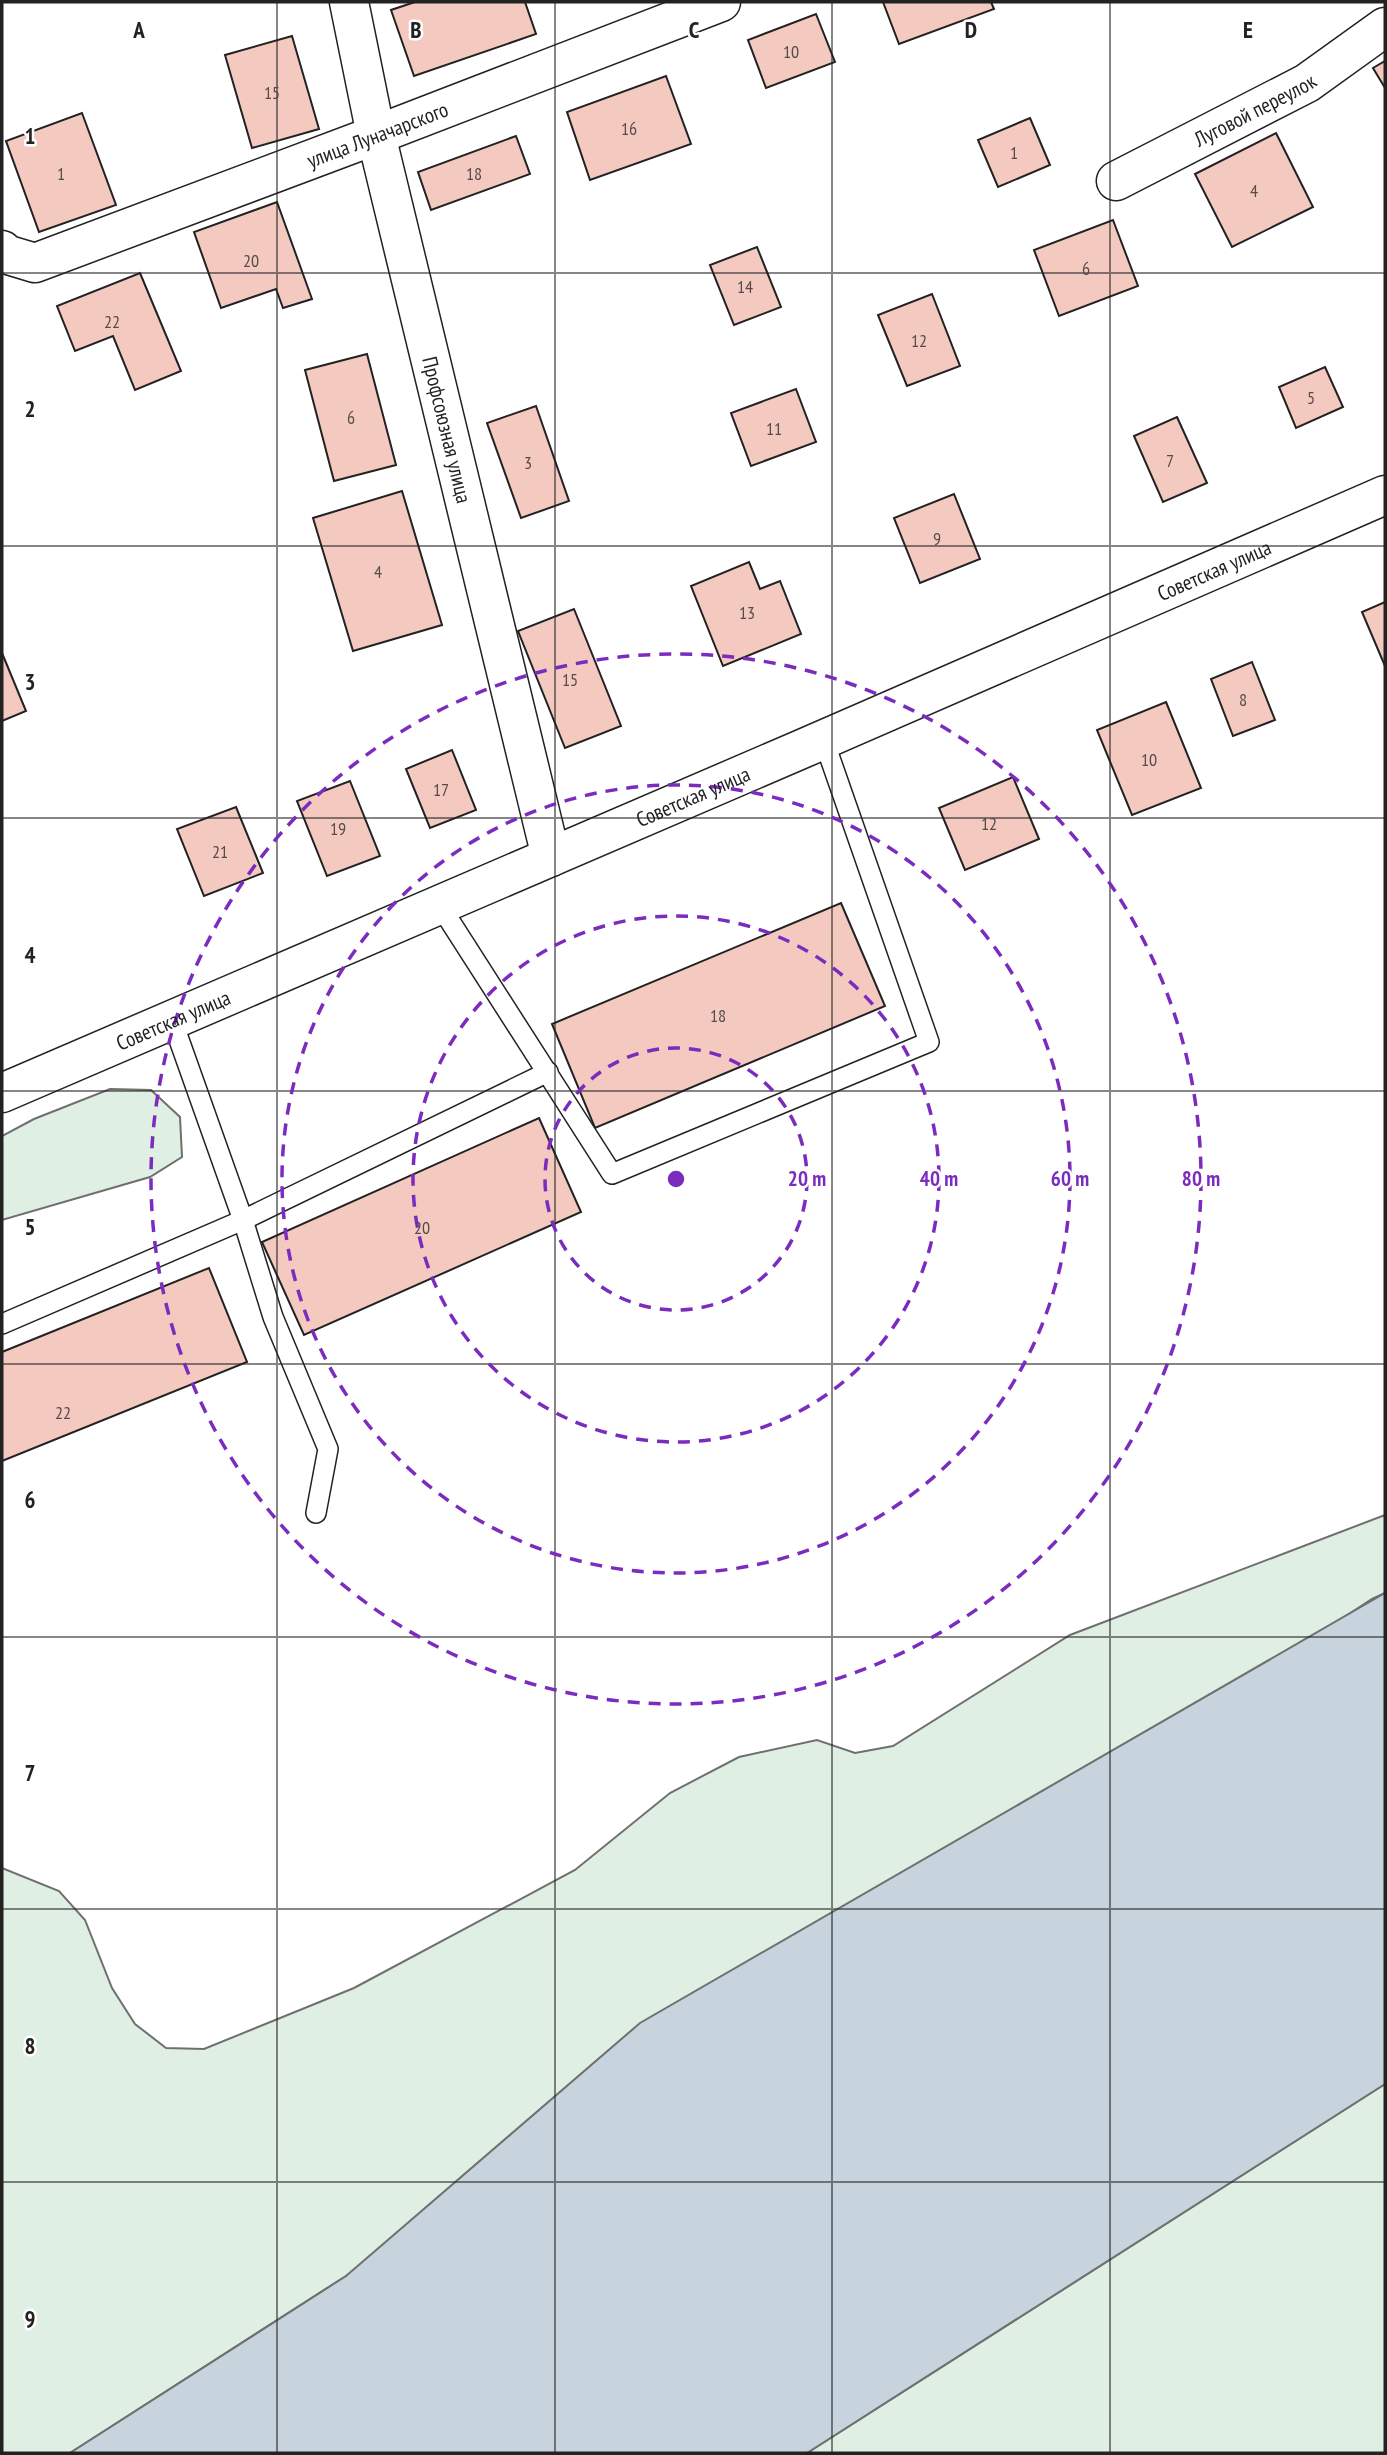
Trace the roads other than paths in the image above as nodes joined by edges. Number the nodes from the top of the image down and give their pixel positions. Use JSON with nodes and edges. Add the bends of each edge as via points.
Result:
{"nodes":[{"id":1,"x":349,"y":2,"type":"edge"},
{"id":2,"x":720,"y":2,"type":"edge"},
{"id":3,"x":1385,"y":27,"type":"edge"},
{"id":4,"x":376,"y":135,"type":"junction"},
{"id":5,"x":1116,"y":181,"type":"dead end"},
{"id":6,"x":18,"y":257,"type":"edge"},
{"id":7,"x":1385,"y":495,"type":"edge"},
{"id":8,"x":824,"y":741,"type":"junction"},
{"id":9,"x":551,"y":857,"type":"junction"},
{"id":10,"x":439,"y":904,"type":"junction"},
{"id":11,"x":172,"y":1020,"type":"junction"},
{"id":12,"x":548,"y":1072,"type":"junction"},
{"id":13,"x":2,"y":1093,"type":"edge"},
{"id":14,"x":243,"y":1220,"type":"junction"},
{"id":15,"x":2,"y":1324,"type":"edge"},
{"id":16,"x":316,"y":1513,"type":"dead end"}],
"edges":[{"from":1,"to":4,"type":"street","name":"Профсоюзная улица"},
{"from":2,"to":4,"type":"street","name":"улица Луначарского"},
{"from":3,"to":5,"type":"street","name":"Луговой переулок","via":[[1307,83]]},
{"from":4,"to":6,"type":"street","name":"улица Луначарского"},
{"from":4,"to":9,"type":"street","name":"Профсоюзная улица"},
{"from":7,"to":8,"type":"street","name":"Советская улица"},
{"from":8,"to":9,"type":"street","name":"Советская улица"},
{"from":8,"to":12,"type":"lane","via":[[929,1042],[612,1174]]},
{"from":9,"to":10,"type":"street","name":"Советская улица"},
{"from":10,"to":11,"type":"street","name":"Советская улица"},
{"from":10,"to":12,"type":"lane"},
{"from":11,"to":13,"type":"street","name":"Советская улица"},
{"from":11,"to":14,"type":"lane"},
{"from":12,"to":14,"type":"lane"},
{"from":14,"to":15,"type":"lane"},
{"from":14,"to":16,"type":"lane","via":[[273,1317],[328,1449]]}]}
